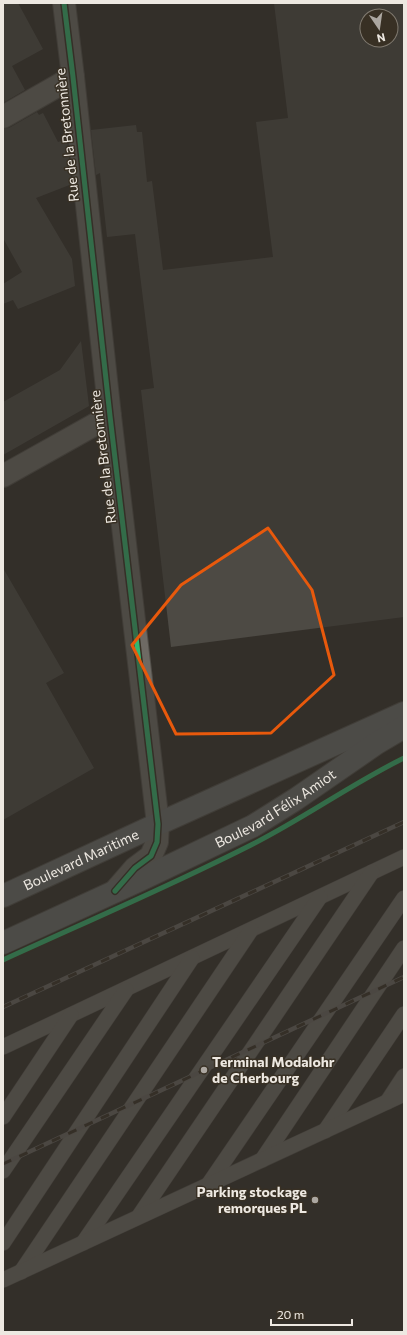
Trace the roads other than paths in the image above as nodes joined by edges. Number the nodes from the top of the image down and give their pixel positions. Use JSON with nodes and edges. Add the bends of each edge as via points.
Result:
{"nodes":[{"id":1,"x":64,"y":3,"type":"edge"},
{"id":2,"x":73,"y":77,"type":"junction"},
{"id":3,"x":3,"y":117,"type":"edge"},
{"id":4,"x":110,"y":416,"type":"junction"},
{"id":5,"x":3,"y":476,"type":"edge"},
{"id":6,"x":404,"y":713,"type":"edge"},
{"id":7,"x":404,"y":727,"type":"edge"},
{"id":8,"x":158,"y":824,"type":"junction"},
{"id":9,"x":404,"y":856,"type":"edge"},
{"id":10,"x":372,"y":872,"type":"junction"},
{"id":11,"x":115,"y":891,"type":"junction"},
{"id":12,"x":3,"y":896,"type":"edge"},
{"id":13,"x":321,"y":896,"type":"junction"},
{"id":14,"x":404,"y":898,"type":"edge"},
{"id":15,"x":251,"y":930,"type":"junction"},
{"id":16,"x":3,"y":943,"type":"edge"},
{"id":17,"x":404,"y":948,"type":"edge"},
{"id":18,"x":193,"y":957,"type":"junction"},
{"id":19,"x":126,"y":989,"type":"junction"},
{"id":20,"x":72,"y":1014,"type":"junction"},
{"id":21,"x":404,"y":1014,"type":"edge"},
{"id":22,"x":3,"y":1047,"type":"edge"},
{"id":23,"x":404,"y":1076,"type":"edge"},
{"id":24,"x":404,"y":1094,"type":"edge"},
{"id":25,"x":386,"y":1102,"type":"junction"},
{"id":26,"x":3,"y":1117,"type":"edge"},
{"id":27,"x":325,"y":1131,"type":"junction"},
{"id":28,"x":261,"y":1161,"type":"junction"},
{"id":29,"x":3,"y":1171,"type":"edge"},
{"id":30,"x":208,"y":1186,"type":"junction"},
{"id":31,"x":139,"y":1217,"type":"junction"},
{"id":32,"x":3,"y":1243,"type":"edge"},
{"id":33,"x":83,"y":1243,"type":"junction"},
{"id":34,"x":20,"y":1273,"type":"junction"},
{"id":35,"x":3,"y":1280,"type":"edge"}],
"edges":[{"from":1,"to":2,"type":"street","name":"Rue de la Bretonnière"},
{"from":2,"to":3,"type":"street"},
{"from":2,"to":4,"type":"street","name":"Rue de la Bretonnière"},
{"from":4,"to":5,"type":"street"},
{"from":4,"to":8,"type":"street","name":"Rue de la Bretonnière"},
{"from":6,"to":8,"type":"main road","name":"Boulevard Félix Amiot"},
{"from":7,"to":11,"type":"main road","name":"Boulevard Félix Amiot","via":[[253,826]]},
{"from":8,"to":11,"type":"street","name":"Rue de la Bretonnière","via":[[157,842],[151,856],[135,868]]},
{"from":8,"to":12,"type":"main road","name":"Boulevard Maritime"},
{"from":9,"to":10,"type":"lane"},
{"from":10,"to":13,"type":"lane"},
{"from":10,"to":31,"type":"lane"},
{"from":11,"to":16,"type":"main road"},
{"from":13,"to":15,"type":"lane"},
{"from":13,"to":33,"type":"lane"},
{"from":14,"to":30,"type":"lane"},
{"from":15,"to":18,"type":"lane"},
{"from":15,"to":34,"type":"lane"},
{"from":17,"to":28,"type":"lane"},
{"from":18,"to":19,"type":"lane"},
{"from":18,"to":32,"type":"lane"},
{"from":19,"to":20,"type":"lane"},
{"from":19,"to":29,"type":"lane"},
{"from":20,"to":22,"type":"lane"},
{"from":20,"to":26,"type":"lane"},
{"from":21,"to":27,"type":"lane"},
{"from":23,"to":25,"type":"lane"},
{"from":24,"to":25,"type":"lane"},
{"from":25,"to":27,"type":"lane"},
{"from":27,"to":28,"type":"lane"},
{"from":28,"to":30,"type":"lane"},
{"from":30,"to":31,"type":"lane"},
{"from":31,"to":33,"type":"lane"},
{"from":33,"to":34,"type":"lane"},
{"from":34,"to":35,"type":"lane"}]}
